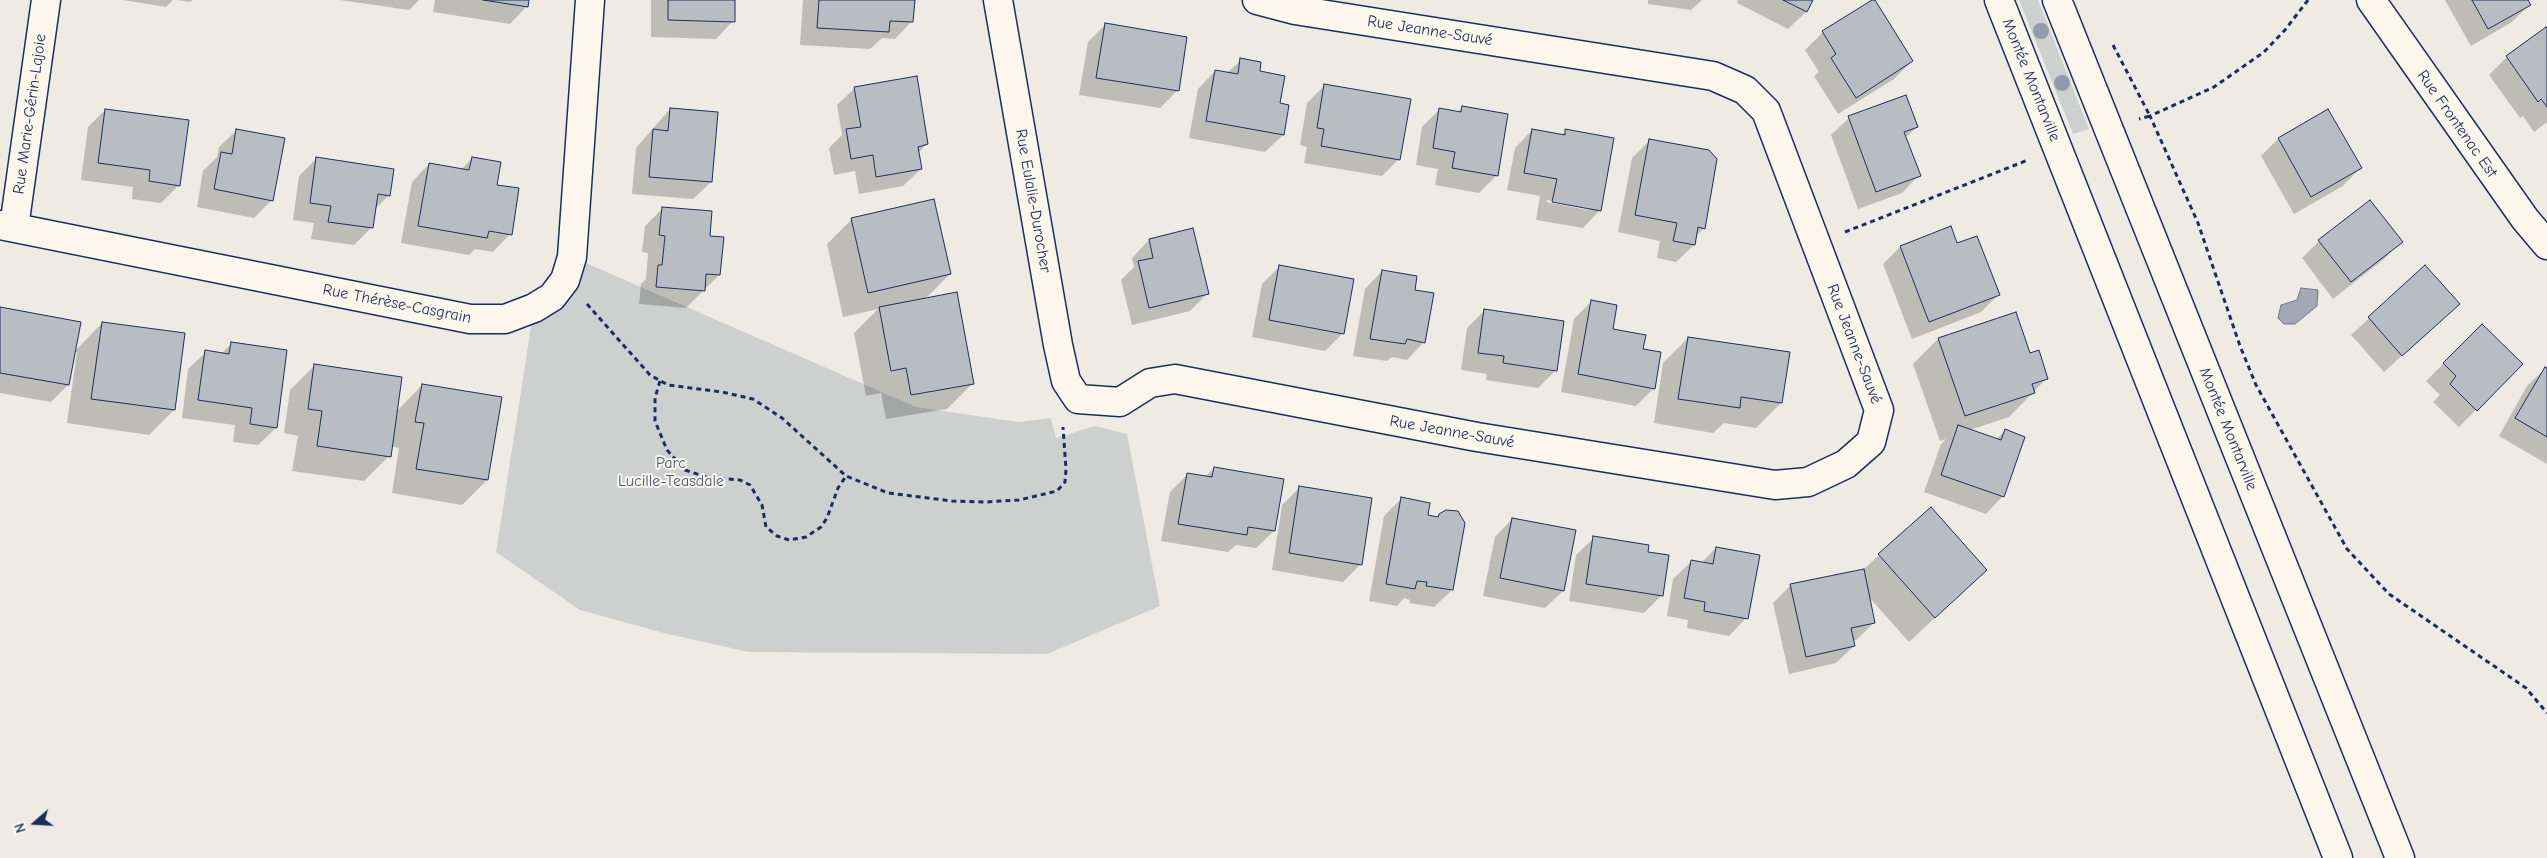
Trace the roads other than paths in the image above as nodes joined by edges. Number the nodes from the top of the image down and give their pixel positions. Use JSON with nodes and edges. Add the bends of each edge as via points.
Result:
{"nodes":[{"id":1,"x":46,"y":0,"type":"edge"},
{"id":2,"x":590,"y":0,"type":"edge"},
{"id":3,"x":998,"y":0,"type":"edge"},
{"id":4,"x":1257,"y":0,"type":"edge"},
{"id":5,"x":1999,"y":0,"type":"edge"},
{"id":6,"x":2057,"y":0,"type":"edge"},
{"id":7,"x":2370,"y":0,"type":"edge"},
{"id":8,"x":7,"y":226,"type":"edge"},
{"id":9,"x":2547,"y":245,"type":"edge"},
{"id":10,"x":1078,"y":399,"type":"joint"},
{"id":11,"x":2338,"y":858,"type":"edge"},
{"id":12,"x":2400,"y":858,"type":"edge"}],
"edges":[{"from":1,"to":8,"type":"street","name":"Rue Marie-Gérin-Lajoie"},
{"from":2,"to":8,"type":"street","name":"Rue Thérèse-Casgrain","via":[[572,257],[565,280],[552,297],[534,308],[505,319],[470,319]]},
{"from":3,"to":10,"type":"street","name":"Rue Eulalie-Durocher","via":[[1058,344],[1066,381]]},
{"from":4,"to":10,"type":"street","name":"Rue Jeanne-Sauvé","via":[[1295,10],[1713,76],[1745,90],[1766,111],[1879,410],[1871,442],[1846,464],[1808,482],[1776,485],[1478,438],[1175,379],[1150,383],[1120,402]]},
{"from":5,"to":11,"type":"street","name":"Montée Montarville"},
{"from":6,"to":12,"type":"street","name":"Montée Montarville"},
{"from":7,"to":9,"type":"street","name":"Rue Frontenac Est","via":[[2525,219]]}]}
